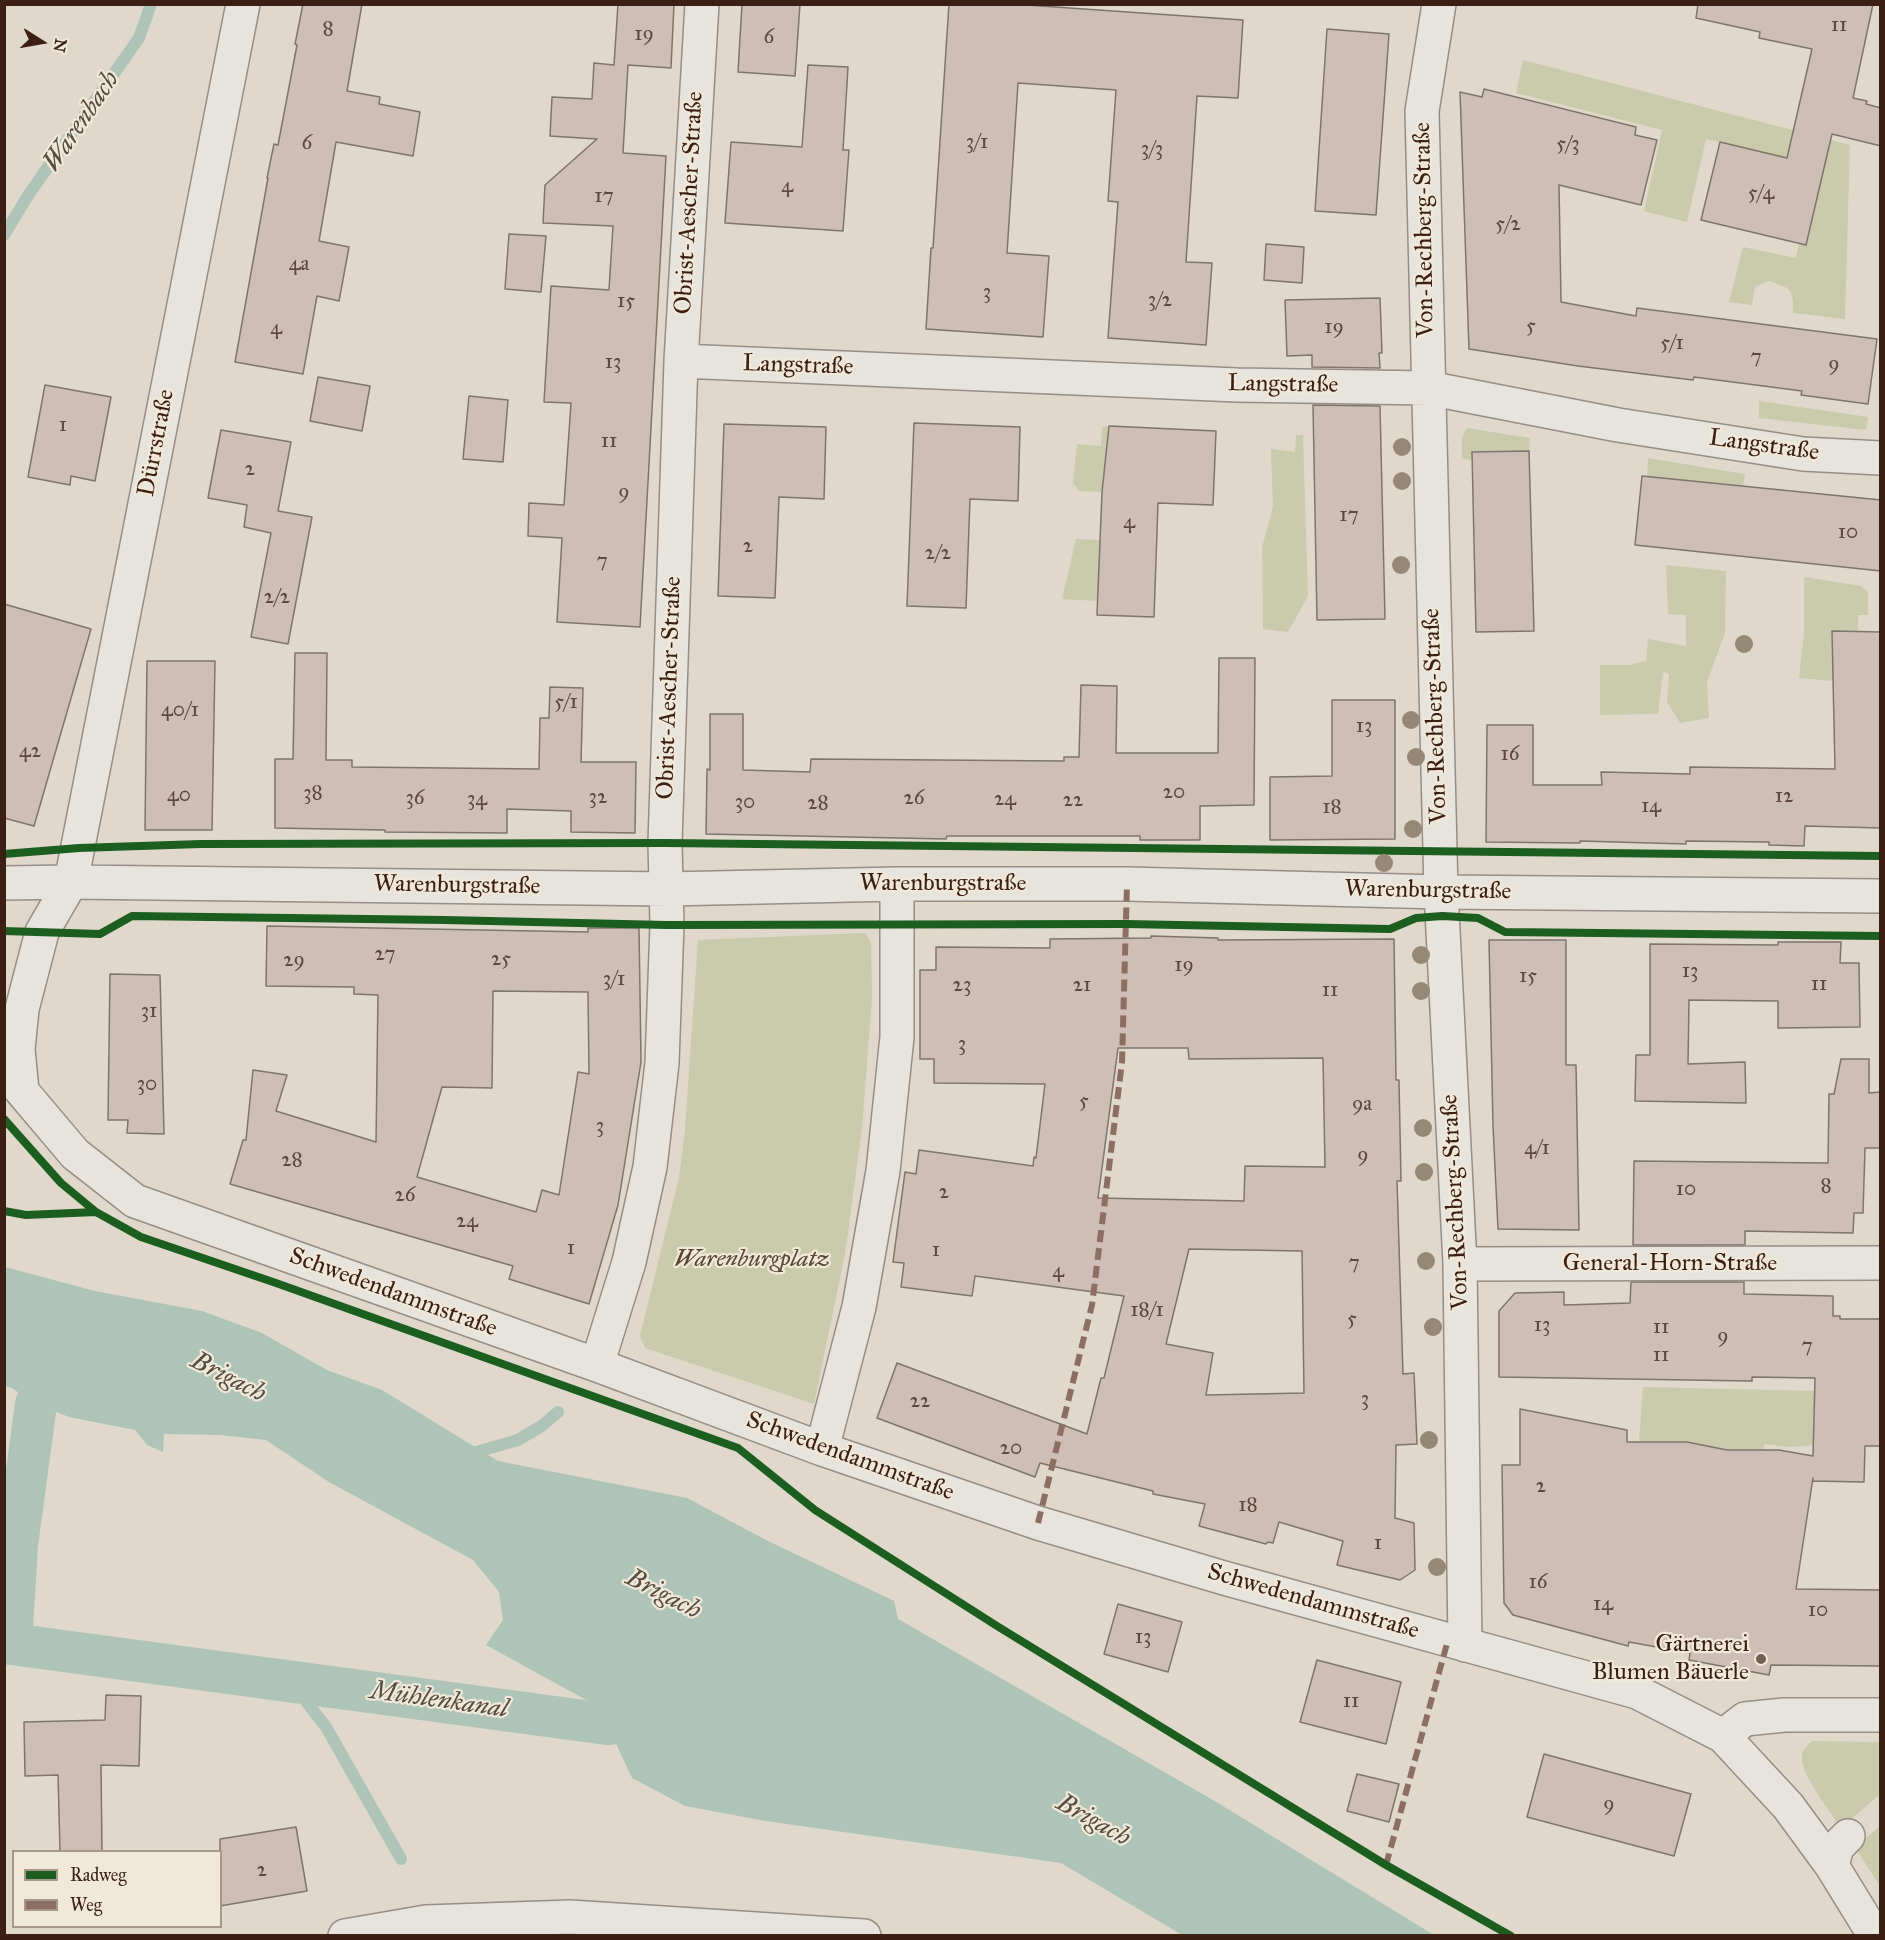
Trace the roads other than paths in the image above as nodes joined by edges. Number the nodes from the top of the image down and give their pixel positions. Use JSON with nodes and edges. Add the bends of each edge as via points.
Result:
{"nodes":[{"id":1,"x":243,"y":4,"type":"edge"},
{"id":2,"x":702,"y":4,"type":"edge"},
{"id":3,"x":1439,"y":4,"type":"edge"},
{"id":4,"x":681,"y":361,"type":"junction"},
{"id":5,"x":1428,"y":388,"type":"junction"},
{"id":6,"x":1881,"y":458,"type":"edge"},
{"id":7,"x":4,"y":882,"type":"edge"},
{"id":8,"x":71,"y":882,"type":"junction"},
{"id":9,"x":897,"y":884,"type":"junction"},
{"id":10,"x":668,"y":889,"type":"junction"},
{"id":11,"x":1441,"y":892,"type":"junction"},
{"id":12,"x":1881,"y":896,"type":"edge"},
{"id":13,"x":13,"y":1080,"type":"edge"},
{"id":14,"x":1881,"y":1263,"type":"edge"},
{"id":15,"x":1460,"y":1264,"type":"junction"},
{"id":16,"x":597,"y":1365,"type":"junction"},
{"id":17,"x":822,"y":1449,"type":"junction"},
{"id":18,"x":1466,"y":1645,"type":"junction"},
{"id":19,"x":1881,"y":1715,"type":"edge"},
{"id":20,"x":1723,"y":1736,"type":"junction"},
{"id":21,"x":1848,"y":1836,"type":"dead end"},
{"id":22,"x":1832,"y":1866,"type":"junction"},
{"id":23,"x":345,"y":1935,"type":"edge"},
{"id":24,"x":864,"y":1935,"type":"edge"},
{"id":25,"x":1875,"y":1935,"type":"edge"}],
"edges":[{"from":1,"to":8,"type":"street","name":"Dürrstraße"},
{"from":2,"to":4,"type":"street","name":"Obrist-Aescher-Straße"},
{"from":3,"to":5,"type":"street","name":"Von-Rechberg-Straße","via":[[1422,111]]},
{"from":4,"to":5,"type":"street","name":"Langstraße","via":[[1237,385]]},
{"from":4,"to":10,"type":"street","name":"Obrist-Aescher-Straße","via":[[665,843]]},
{"from":5,"to":6,"type":"street","name":"Langstraße","via":[[1618,425],[1803,454]]},
{"from":5,"to":11,"type":"street","name":"Von-Rechberg-Straße"},
{"from":7,"to":8,"type":"street","name":"Warenburgstraße"},
{"from":8,"to":10,"type":"street","name":"Warenburgstraße"},
{"from":8,"to":13,"type":"street","name":"Schwedendammstraße","via":[[42,932],[22,1009]]},
{"from":9,"to":10,"type":"street","name":"Warenburgstraße"},
{"from":9,"to":11,"type":"street","name":"Warenburgstraße","via":[[1127,884]]},
{"from":9,"to":17,"type":"street","via":[[897,1038],[883,1171],[859,1307]]},
{"from":10,"to":16,"type":"street","name":"Obrist-Aescher-Straße","via":[[662,1063],[650,1167],[628,1262]]},
{"from":11,"to":12,"type":"street","name":"Warenburgstraße"},
{"from":11,"to":15,"type":"street","name":"Von-Rechberg-Straße"},
{"from":13,"to":16,"type":"street","name":"Schwedendammstraße","via":[[75,1154],[135,1201]]},
{"from":14,"to":15,"type":"street","name":"General-Horn-Straße"},
{"from":15,"to":18,"type":"street","name":"Von-Rechberg-Straße"},
{"from":16,"to":17,"type":"street","name":"Schwedendammstraße"},
{"from":17,"to":18,"type":"street","name":"Schwedendammstraße","via":[[1038,1523]]},
{"from":18,"to":20,"type":"street","name":"Schwedendammstraße","via":[[1637,1692]]},
{"from":19,"to":20,"type":"street","via":[[1745,1719]]},
{"from":20,"to":22,"type":"street","name":"Schwedendammstraße","via":[[1788,1806]]},
{"from":21,"to":22,"type":"street","via":[[1837,1847]]},
{"from":22,"to":25,"type":"street","name":"Schwedendammstraße"},
{"from":23,"to":24,"type":"street","via":[[426,1922],[570,1917]]}]}
